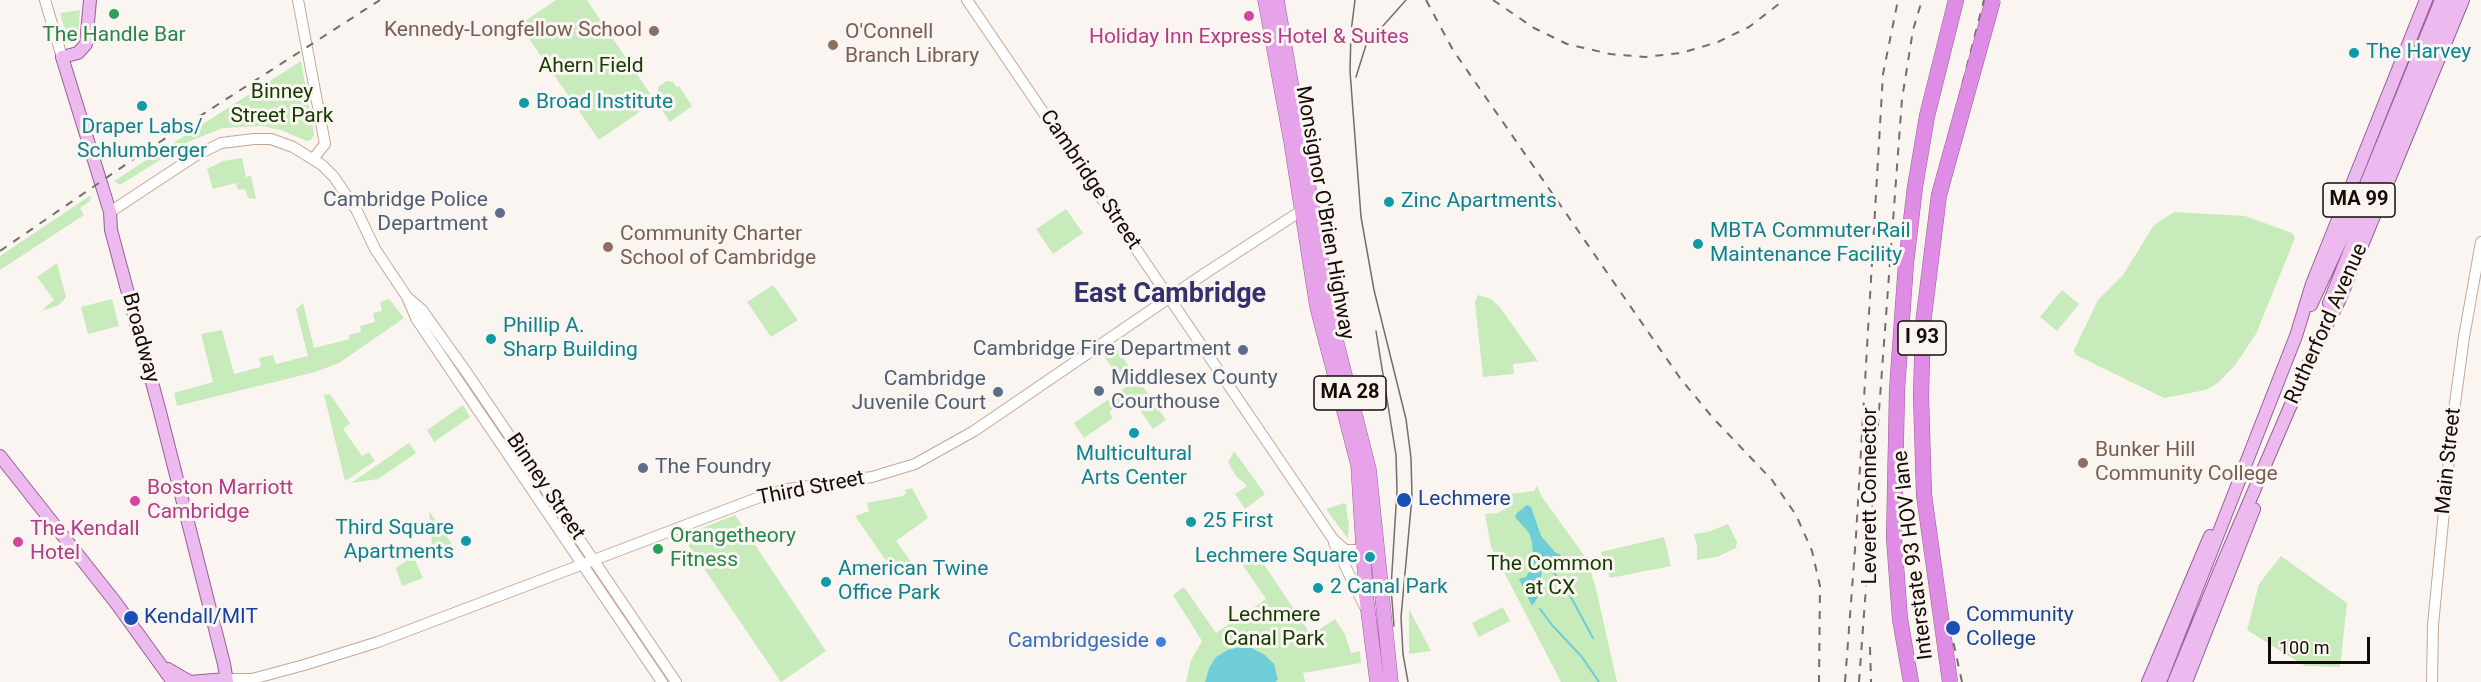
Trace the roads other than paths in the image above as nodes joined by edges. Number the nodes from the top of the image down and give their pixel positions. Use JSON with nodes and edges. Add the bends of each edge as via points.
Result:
{"nodes":[{"id":1,"x":45,"y":0,"type":"edge"},
{"id":2,"x":90,"y":0,"type":"edge"},
{"id":3,"x":298,"y":0,"type":"edge"},
{"id":4,"x":967,"y":0,"type":"edge"},
{"id":5,"x":1265,"y":0,"type":"edge"},
{"id":6,"x":1277,"y":0,"type":"edge"},
{"id":7,"x":1950,"y":0,"type":"edge"},
{"id":8,"x":1956,"y":0,"type":"edge"},
{"id":9,"x":1986,"y":0,"type":"edge"},
{"id":10,"x":1994,"y":0,"type":"edge"},
{"id":11,"x":2426,"y":0,"type":"edge"},
{"id":12,"x":2441,"y":0,"type":"edge"},
{"id":13,"x":2450,"y":0,"type":"edge"},
{"id":14,"x":2463,"y":0,"type":"edge"},
{"id":15,"x":62,"y":57,"type":"junction"},
{"id":16,"x":1968,"y":61,"type":"junction"},
{"id":17,"x":246,"y":140,"type":"junction"},
{"id":18,"x":313,"y":159,"type":"junction"},
{"id":19,"x":334,"y":177,"type":"junction"},
{"id":20,"x":1306,"y":207,"type":"junction"},
{"id":21,"x":110,"y":212,"type":"junction"},
{"id":22,"x":2481,"y":242,"type":"edge"},
{"id":23,"x":407,"y":297,"type":"junction"},
{"id":24,"x":1169,"y":297,"type":"junction"},
{"id":25,"x":1900,"y":304,"type":"junction"},
{"id":26,"x":2296,"y":336,"type":"junction"},
{"id":27,"x":2317,"y":344,"type":"junction"},
{"id":28,"x":1916,"y":444,"type":"junction"},
{"id":29,"x":2253,"y":445,"type":"junction"},
{"id":30,"x":2274,"y":447,"type":"junction"},
{"id":31,"x":0,"y":456,"type":"edge"},
{"id":32,"x":1333,"y":539,"type":"junction"},
{"id":33,"x":1371,"y":550,"type":"junction"},
{"id":34,"x":594,"y":560,"type":"junction"},
{"id":35,"x":581,"y":563,"type":"junction"},
{"id":36,"x":1895,"y":595,"type":"junction"},
{"id":37,"x":1368,"y":614,"type":"junction"},
{"id":38,"x":162,"y":665,"type":"junction"},
{"id":39,"x":227,"y":681,"type":"edge"},
{"id":40,"x":173,"y":682,"type":"edge"},
{"id":41,"x":662,"y":682,"type":"edge"},
{"id":42,"x":676,"y":682,"type":"edge"},
{"id":43,"x":1377,"y":682,"type":"edge"},
{"id":44,"x":1391,"y":682,"type":"edge"},
{"id":45,"x":1899,"y":682,"type":"edge"},
{"id":46,"x":1911,"y":682,"type":"edge"},
{"id":47,"x":1942,"y":682,"type":"edge"},
{"id":48,"x":1950,"y":682,"type":"edge"},
{"id":49,"x":1956,"y":682,"type":"edge"},
{"id":50,"x":2148,"y":682,"type":"edge"},
{"id":51,"x":2160,"y":682,"type":"edge"},
{"id":52,"x":2174,"y":682,"type":"edge"},
{"id":53,"x":2186,"y":682,"type":"edge"},
{"id":54,"x":2432,"y":682,"type":"edge"}],
"edges":[{"from":1,"to":15,"type":"main road","name":"Broadway"},
{"from":2,"to":15,"type":"main road","via":[[86,44],[78,52]]},
{"from":3,"to":18,"type":"main road","via":[[326,144]]},
{"from":4,"to":24,"type":"main road","name":"Cambridge Street"},
{"from":5,"to":20,"type":"highway","name":"Monsignor O'Brien Highway","number":"MA 28"},
{"from":6,"to":20,"type":"highway","name":"Monsignor O'Brien Highway","number":"MA 28"},
{"from":7,"to":25,"type":"highway","via":[[1913,162]]},
{"from":8,"to":25,"type":"highway","via":[[1920,154]]},
{"from":9,"to":16,"type":"highway","number":"I 93"},
{"from":10,"to":16,"type":"highway","bridge":true},
{"from":10,"to":48,"type":"highway","name":"Interstate 93 HOV lane","number":"I 93","bridge":true,"via":[[1939,195],[1923,324],[1924,495]]},
{"from":11,"to":26,"type":"main road","name":"Rutherford Avenue","via":[[2312,284]]},
{"from":12,"to":26,"type":"main road","number":"MA 99","via":[[2360,199]]},
{"from":13,"to":27,"type":"main road","number":"MA 99","via":[[2347,254]]},
{"from":14,"to":27,"type":"main road","name":"Rutherford Avenue"},
{"from":15,"to":21,"type":"main road","name":"Broadway"},
{"from":16,"to":28,"type":"highway","number":"I 93","via":[[1939,171],[1924,251],[1916,347]]},
{"from":16,"to":47,"type":"highway","number":"I 93","via":[[1931,193],[1914,347],[1917,495]]},
{"from":17,"to":18,"type":"main road","via":[[275,140]]},
{"from":17,"to":19,"type":"main road","via":[[286,152]]},
{"from":17,"to":21,"type":"main road","via":[[206,149]]},
{"from":18,"to":19,"type":"main road"},
{"from":19,"to":23,"type":"main road","name":"Binney Street"},
{"from":20,"to":24,"type":"main road","name":"Third Street"},
{"from":20,"to":33,"type":"highway","name":"Monsignor O'Brien Highway","number":"MA 28","via":[[1369,469]]},
{"from":21,"to":39,"type":"main road","name":"Broadway","via":[[111,230]]},
{"from":22,"to":54,"type":"main road","name":"Main Street","via":[[2453,418],[2433,625]]},
{"from":23,"to":34,"type":"main road","name":"Binney Street","via":[[422,310],[467,373]]},
{"from":23,"to":35,"type":"main road","name":"Binney Street","via":[[417,320]]},
{"from":24,"to":32,"type":"main road","name":"Cambridge Street"},
{"from":24,"to":34,"type":"main road","name":"Third Street","via":[[974,431],[915,464],[872,477],[776,492]]},
{"from":25,"to":36,"type":"highway","name":"Leverett Connector"},
{"from":26,"to":29,"type":"main road","name":"Rutherford Avenue","number":"MA 99"},
{"from":27,"to":30,"type":"main road","name":"Rutherford Avenue","number":"MA 99"},
{"from":28,"to":47,"type":"highway","number":"I 93","bridge":true,"via":[[1923,536]]},
{"from":28,"to":49,"type":"highway","bridge":true},
{"from":29,"to":50,"type":"main road","via":[[2190,578]]},
{"from":29,"to":51,"type":"main road","number":"MA 99"},
{"from":30,"to":52,"type":"main road","number":"MA 99"},
{"from":30,"to":53,"type":"main road","via":[[2251,518]]},
{"from":31,"to":38,"type":"main road"},
{"from":32,"to":33,"type":"main road","via":[[1345,550]]},
{"from":32,"to":37,"type":"main road","name":"Cambridge Street"},
{"from":33,"to":37,"type":"highway","name":"Monsignor O'Brien Highway","number":"MA 28"},
{"from":33,"to":44,"type":"highway","name":"Monsignor O'Brien Highway","number":"MA 28"},
{"from":34,"to":35,"type":"main road","name":"Third Street"},
{"from":34,"to":42,"type":"main road","name":"Binney Street"},
{"from":35,"to":39,"type":"main road","name":"Third Street","via":[[378,642],[252,679]]},
{"from":35,"to":41,"type":"main road","name":"Binney Street"},
{"from":36,"to":45,"type":"highway","name":"Leverett Connector"},
{"from":36,"to":46,"type":"highway","name":"Leverett Connector"},
{"from":37,"to":43,"type":"highway","name":"Monsignor O'Brien Highway","number":"MA 28"},
{"from":38,"to":39,"type":"main road","via":[[190,681]]},
{"from":38,"to":40,"type":"main road"}]}
